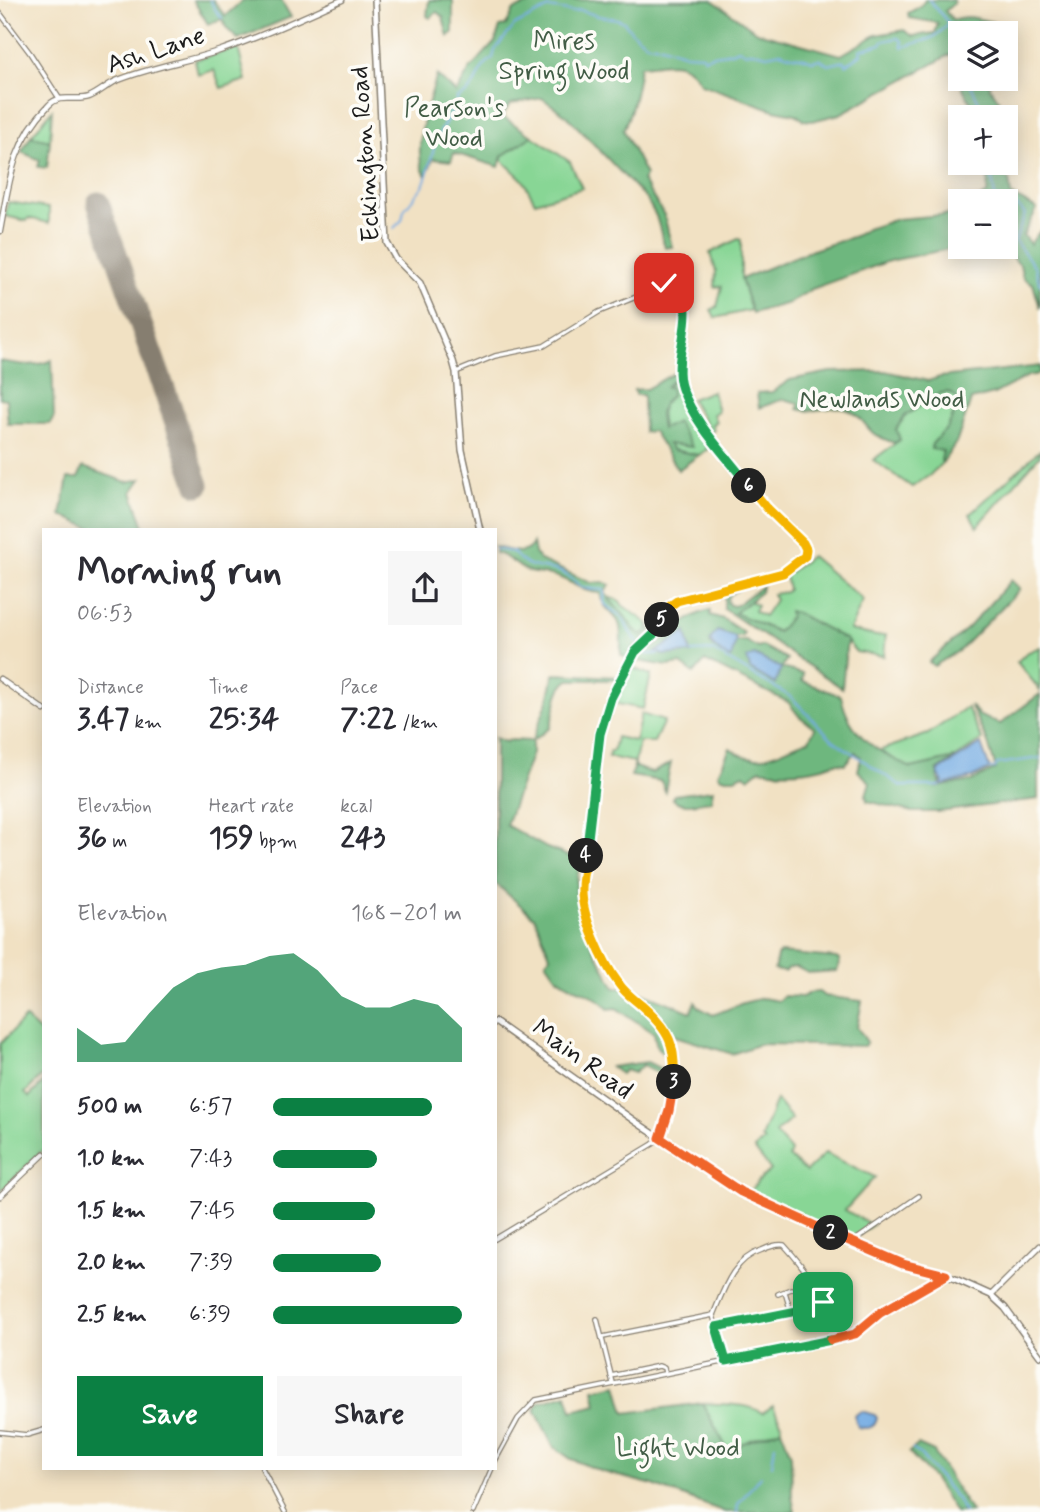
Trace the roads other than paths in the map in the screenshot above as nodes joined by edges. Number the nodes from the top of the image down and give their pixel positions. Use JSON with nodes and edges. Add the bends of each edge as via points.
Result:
{"nodes":[{"id":1,"x":342,"y":0,"type":"edge"},
{"id":2,"x":375,"y":0,"type":"edge"},
{"id":3,"x":0,"y":13,"type":"edge"},
{"id":4,"x":59,"y":98,"type":"junction"},
{"id":5,"x":0,"y":231,"type":"edge"},
{"id":6,"x":456,"y":372,"type":"junction"},
{"id":7,"x":480,"y":528,"type":"edge"},
{"id":8,"x":0,"y":679,"type":"edge"},
{"id":9,"x":42,"y":709,"type":"edge"},
{"id":10,"x":497,"y":1023,"type":"edge"},
{"id":11,"x":660,"y":1138,"type":"junction"},
{"id":12,"x":42,"y":1156,"type":"edge"},
{"id":13,"x":0,"y":1196,"type":"edge"},
{"id":14,"x":919,"y":1196,"type":"dead end"},
{"id":15,"x":497,"y":1238,"type":"edge"},
{"id":16,"x":852,"y":1242,"type":"junction"},
{"id":17,"x":1040,"y":1246,"type":"edge"},
{"id":18,"x":946,"y":1275,"type":"junction"},
{"id":19,"x":791,"y":1289,"type":"dead end"},
{"id":20,"x":785,"y":1292,"type":"junction"},
{"id":21,"x":778,"y":1294,"type":"dead end"},
{"id":22,"x":991,"y":1295,"type":"junction"},
{"id":23,"x":836,"y":1298,"type":"dead end"},
{"id":24,"x":818,"y":1301,"type":"junction"},
{"id":25,"x":791,"y":1312,"type":"junction"},
{"id":26,"x":713,"y":1315,"type":"junction"},
{"id":27,"x":597,"y":1319,"type":"dead end"},
{"id":28,"x":716,"y":1327,"type":"junction"},
{"id":29,"x":603,"y":1337,"type":"junction"},
{"id":30,"x":1040,"y":1356,"type":"edge"},
{"id":31,"x":726,"y":1361,"type":"junction"},
{"id":32,"x":665,"y":1373,"type":"junction"},
{"id":33,"x":611,"y":1376,"type":"junction"},
{"id":34,"x":613,"y":1383,"type":"junction"},
{"id":35,"x":42,"y":1431,"type":"edge"},
{"id":36,"x":0,"y":1432,"type":"edge"},
{"id":37,"x":497,"y":1458,"type":"edge"},
{"id":38,"x":263,"y":1470,"type":"edge"},
{"id":39,"x":491,"y":1470,"type":"edge"},
{"id":40,"x":285,"y":1512,"type":"edge"},
{"id":41,"x":473,"y":1512,"type":"edge"}],
"edges":[{"from":1,"to":4,"type":"street","name":"Ash Lane","via":[[219,51],[117,80],[91,96]]},
{"from":2,"to":6,"type":"main road","name":"Eckington Road","via":[[387,243],[420,284]]},
{"from":3,"to":4,"type":"street"},
{"from":4,"to":5,"type":"street","via":[[40,115],[15,158]]},
{"from":6,"to":7,"type":"main road","name":"Eckington Road","via":[[462,450]]},
{"from":6,"to":11,"type":"street","via":[[495,356],[544,346],[655,283],[677,284],[685,317],[679,369],[682,389],[703,428],[806,551],[803,559],[783,573],[672,604],[639,648],[611,698],[600,734],[582,889],[584,908],[610,969],[671,1041],[674,1088]]},
{"from":8,"to":9,"type":"street"},
{"from":10,"to":11,"type":"main road","name":"Main Road"},
{"from":11,"to":15,"type":"street"},
{"from":11,"to":16,"type":"main road","name":"Main Road","via":[[741,1192]]},
{"from":12,"to":13,"type":"street"},
{"from":14,"to":16,"type":"street"},
{"from":16,"to":18,"type":"main road","name":"Main Road","via":[[903,1264]]},
{"from":17,"to":22,"type":"street"},
{"from":18,"to":22,"type":"main road","name":"Main Road"},
{"from":18,"to":31,"type":"street","via":[[851,1336]]},
{"from":19,"to":20,"type":"street"},
{"from":20,"to":21,"type":"street"},
{"from":20,"to":25,"type":"street"},
{"from":22,"to":30,"type":"main road","name":"Main Road"},
{"from":23,"to":24,"type":"street"},
{"from":24,"to":25,"type":"street","via":[[812,1308]]},
{"from":24,"to":26,"type":"street","via":[[805,1272],[781,1244],[741,1260]]},
{"from":25,"to":28,"type":"street"},
{"from":26,"to":28,"type":"street"},
{"from":26,"to":29,"type":"street"},
{"from":27,"to":29,"type":"street"},
{"from":28,"to":31,"type":"street"},
{"from":29,"to":33,"type":"street"},
{"from":31,"to":32,"type":"street"},
{"from":32,"to":33,"type":"street","via":[[659,1366]]},
{"from":32,"to":34,"type":"street"},
{"from":33,"to":34,"type":"street"},
{"from":34,"to":37,"type":"street","via":[[536,1400]]},
{"from":35,"to":36,"type":"street","via":[[27,1435]]},
{"from":38,"to":40,"type":"street"},
{"from":39,"to":41,"type":"street"}]}
